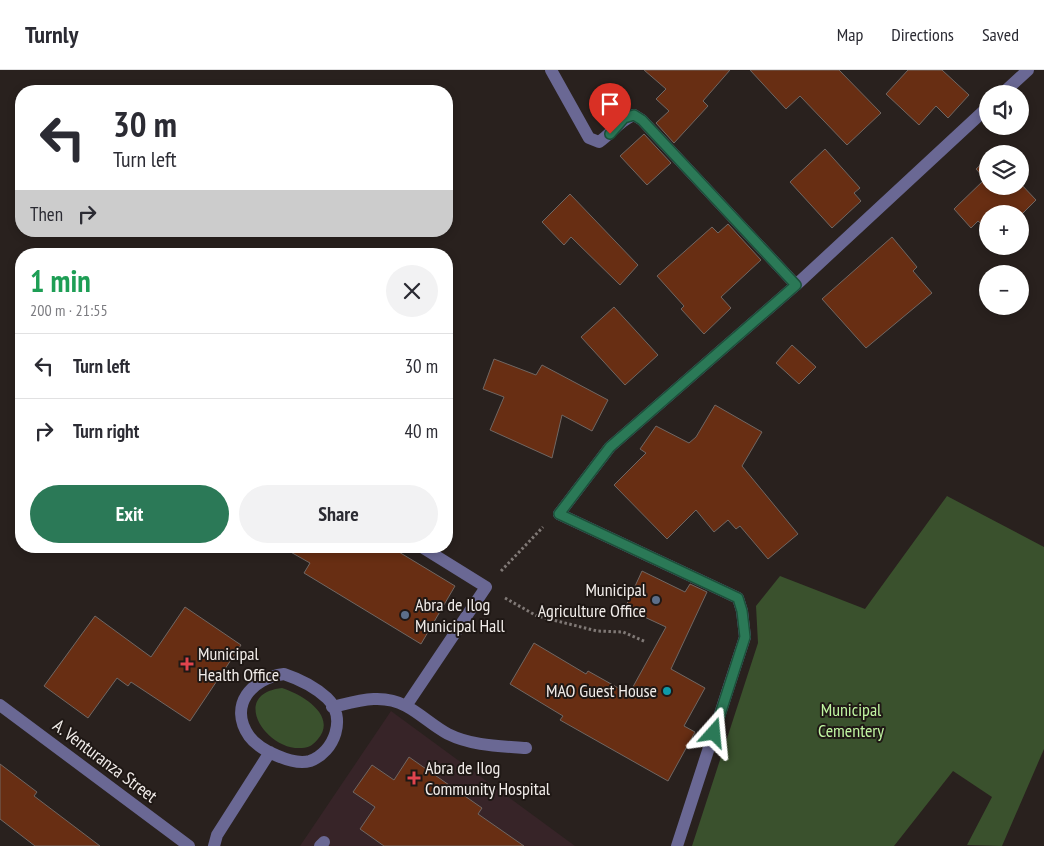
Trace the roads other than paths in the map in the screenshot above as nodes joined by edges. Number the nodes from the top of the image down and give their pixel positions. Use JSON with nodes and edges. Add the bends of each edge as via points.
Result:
{"nodes":[{"id":1,"x":551,"y":70,"type":"edge"},
{"id":2,"x":1028,"y":70,"type":"edge"},
{"id":3,"x":1012,"y":85,"type":"edge"},
{"id":4,"x":979,"y":115,"type":"edge"},
{"id":5,"x":796,"y":285,"type":"junction"},
{"id":6,"x":431,"y":553,"type":"edge"},
{"id":7,"x":0,"y":705,"type":"edge"},
{"id":8,"x":406,"y":706,"type":"junction"},
{"id":9,"x":332,"y":707,"type":"junction"},
{"id":10,"x":526,"y":748,"type":"dead end"},
{"id":11,"x":270,"y":752,"type":"junction"},
{"id":12,"x":189,"y":846,"type":"edge"},
{"id":13,"x":214,"y":846,"type":"edge"},
{"id":14,"x":677,"y":846,"type":"edge"}],
"edges":[{"from":1,"to":5,"type":"street","via":[[589,138],[599,142],[624,118],[634,115],[642,120]]},
{"from":2,"to":3,"type":"street"},
{"from":4,"to":5,"type":"street"},
{"from":5,"to":14,"type":"street","via":[[610,447],[559,514],[738,598],[745,637]]},
{"from":6,"to":8,"type":"street","via":[[486,587]]},
{"from":7,"to":12,"type":"street","name":"A. Venturanza Street"},
{"from":8,"to":9,"type":"street","via":[[376,698]]},
{"from":8,"to":10,"type":"street","via":[[448,734],[482,745]]},
{"from":9,"to":11,"type":"street","via":[[336,713],[337,728],[323,754],[310,761],[295,762]]},
{"from":9,"to":11,"type":"street","via":[[329,700],[297,678],[284,674],[269,676],[256,683],[246,694],[243,724],[250,737]]},
{"from":11,"to":13,"type":"street","via":[[217,836]]}]}
